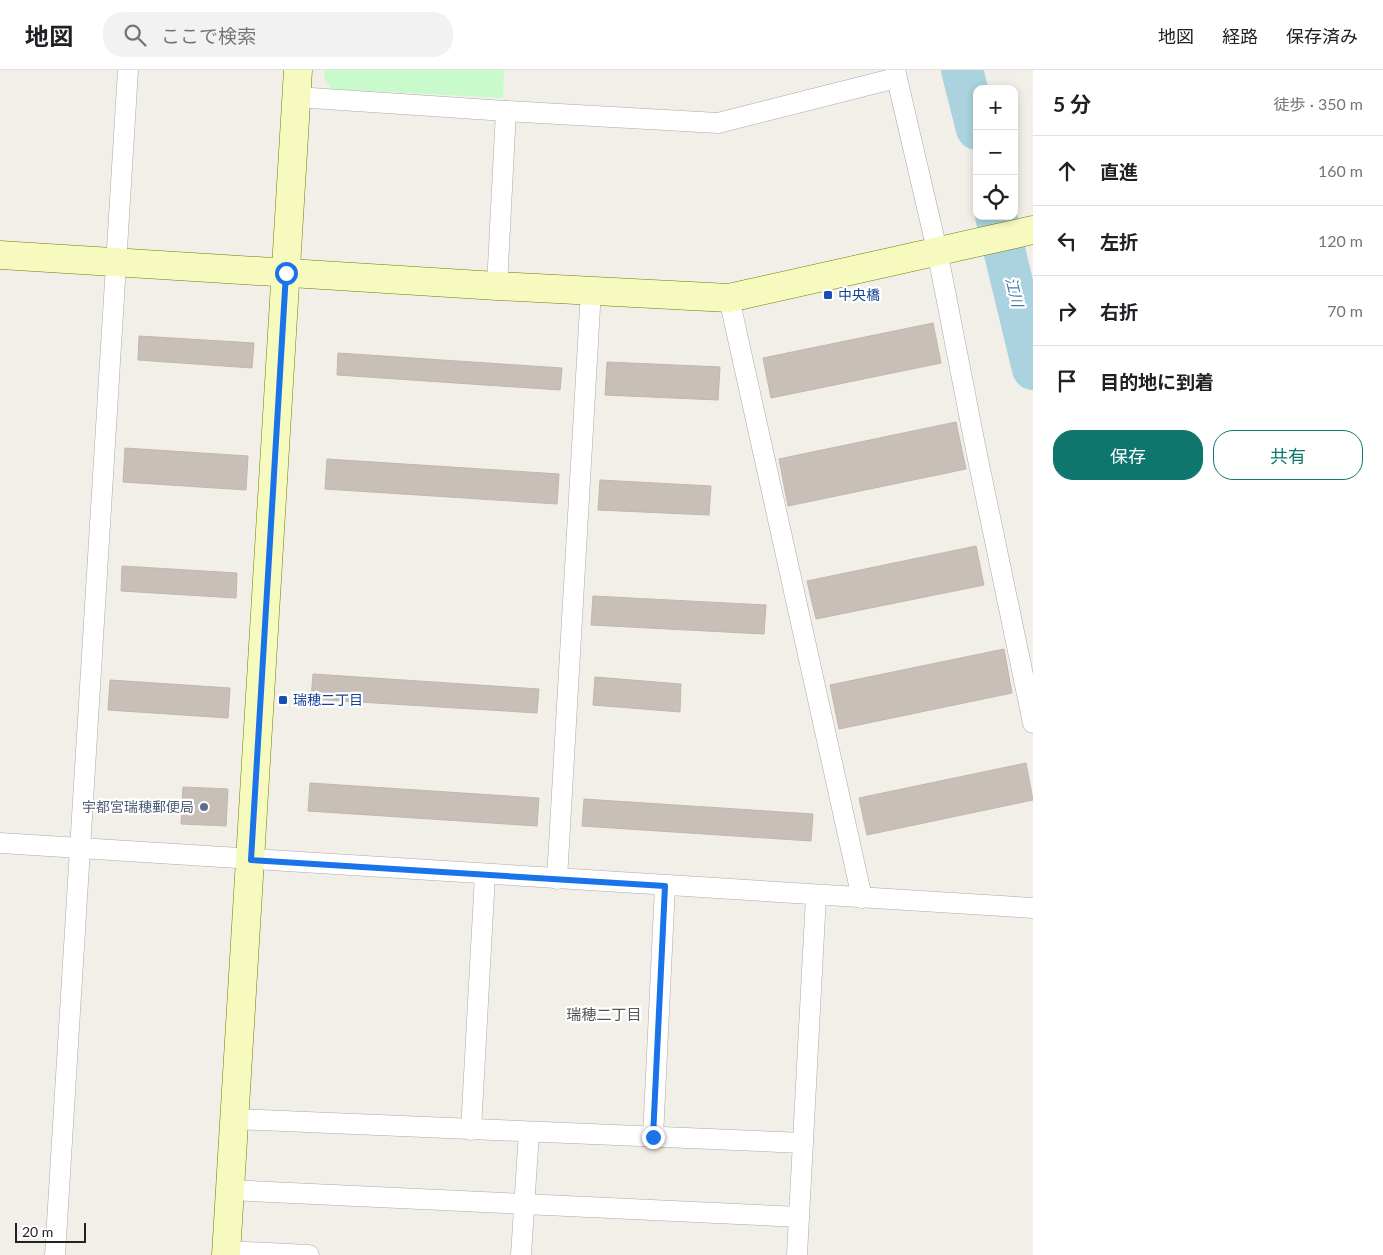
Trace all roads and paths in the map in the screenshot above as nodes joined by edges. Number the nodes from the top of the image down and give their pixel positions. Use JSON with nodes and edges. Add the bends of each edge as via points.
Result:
{"nodes":[{"id":1,"x":128,"y":70,"type":"edge"},
{"id":2,"x":298,"y":70,"type":"edge"},
{"id":3,"x":896,"y":74,"type":"edge"},
{"id":4,"x":296,"y":97,"type":"junction"},
{"id":5,"x":506,"y":112,"type":"junction"},
{"id":6,"x":1033,"y":230,"type":"edge"},
{"id":7,"x":949,"y":247,"type":"junction"},
{"id":8,"x":0,"y":255,"type":"edge"},
{"id":9,"x":116,"y":262,"type":"junction"},
{"id":10,"x":286,"y":273,"type":"junction"},
{"id":11,"x":497,"y":286,"type":"junction"},
{"id":12,"x":591,"y":290,"type":"junction"},
{"id":13,"x":729,"y":298,"type":"junction"},
{"id":14,"x":1033,"y":723,"type":"edge"},
{"id":15,"x":0,"y":843,"type":"edge"},
{"id":16,"x":80,"y":848,"type":"junction"},
{"id":17,"x":251,"y":860,"type":"junction"},
{"id":18,"x":485,"y":875,"type":"junction"},
{"id":19,"x":557,"y":879,"type":"junction"},
{"id":20,"x":665,"y":886,"type":"junction"},
{"id":21,"x":816,"y":896,"type":"junction"},
{"id":22,"x":862,"y":898,"type":"junction"},
{"id":23,"x":1033,"y":908,"type":"edge"},
{"id":24,"x":235,"y":1119,"type":"junction"},
{"id":25,"x":471,"y":1130,"type":"junction"},
{"id":26,"x":529,"y":1132,"type":"junction"},
{"id":27,"x":653,"y":1137,"type":"junction"},
{"id":28,"x":802,"y":1143,"type":"junction"},
{"id":29,"x":230,"y":1190,"type":"junction"},
{"id":30,"x":524,"y":1203,"type":"junction"},
{"id":31,"x":799,"y":1217,"type":"junction"},
{"id":32,"x":226,"y":1253,"type":"edge"},
{"id":33,"x":55,"y":1255,"type":"edge"},
{"id":34,"x":309,"y":1255,"type":"edge"},
{"id":35,"x":521,"y":1255,"type":"edge"},
{"id":36,"x":797,"y":1255,"type":"edge"}],
"edges":[{"from":1,"to":9,"type":"street"},
{"from":2,"to":4,"type":"street"},
{"from":3,"to":5,"type":"street","via":[[718,123]]},
{"from":3,"to":7,"type":"street"},
{"from":4,"to":5,"type":"street"},
{"from":4,"to":10,"type":"street"},
{"from":5,"to":11,"type":"street"},
{"from":6,"to":7,"type":"street"},
{"from":7,"to":13,"type":"street"},
{"from":7,"to":14,"type":"street","via":[[975,445]]},
{"from":8,"to":9,"type":"street"},
{"from":9,"to":10,"type":"street"},
{"from":9,"to":16,"type":"street"},
{"from":10,"to":11,"type":"street"},
{"from":10,"to":17,"type":"street"},
{"from":11,"to":12,"type":"street"},
{"from":12,"to":13,"type":"street"},
{"from":12,"to":19,"type":"street"},
{"from":13,"to":22,"type":"street"},
{"from":15,"to":16,"type":"street"},
{"from":16,"to":17,"type":"street"},
{"from":16,"to":33,"type":"street"},
{"from":17,"to":18,"type":"street"},
{"from":17,"to":24,"type":"street"},
{"from":18,"to":19,"type":"street"},
{"from":18,"to":25,"type":"street"},
{"from":19,"to":20,"type":"street"},
{"from":20,"to":21,"type":"street"},
{"from":20,"to":27,"type":"street"},
{"from":21,"to":22,"type":"street"},
{"from":21,"to":28,"type":"street"},
{"from":22,"to":23,"type":"street"},
{"from":24,"to":25,"type":"street"},
{"from":24,"to":29,"type":"street"},
{"from":25,"to":26,"type":"street"},
{"from":26,"to":27,"type":"street"},
{"from":26,"to":30,"type":"street"},
{"from":27,"to":28,"type":"street"},
{"from":28,"to":31,"type":"street"},
{"from":29,"to":30,"type":"street"},
{"from":29,"to":32,"type":"street"},
{"from":30,"to":31,"type":"street"},
{"from":30,"to":35,"type":"street"},
{"from":31,"to":36,"type":"street"},
{"from":32,"to":34,"type":"street"}]}
